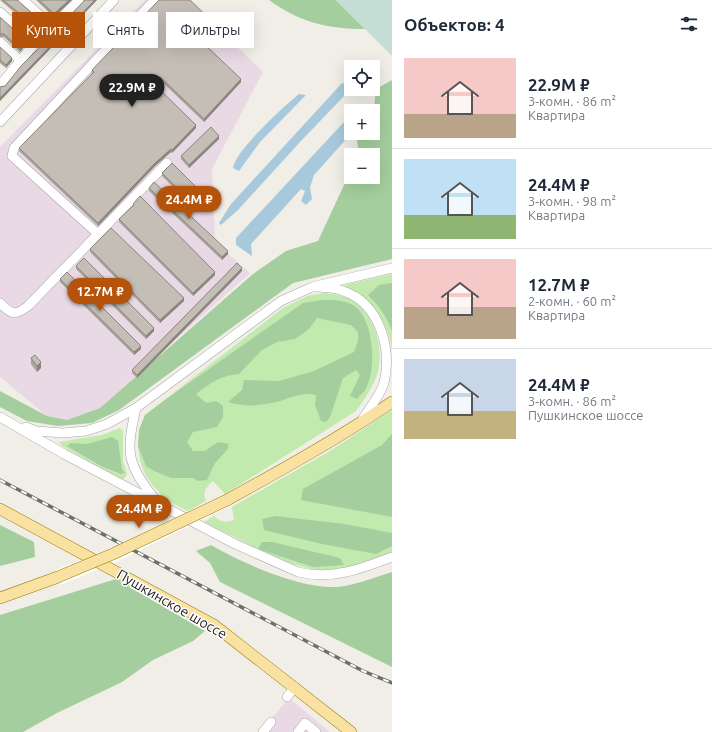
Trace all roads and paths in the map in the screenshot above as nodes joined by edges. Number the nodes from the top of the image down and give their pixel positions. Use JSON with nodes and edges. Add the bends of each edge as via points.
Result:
{"nodes":[{"id":1,"x":23,"y":0,"type":"edge"},
{"id":2,"x":79,"y":0,"type":"edge"},
{"id":3,"x":114,"y":0,"type":"edge"},
{"id":4,"x":155,"y":0,"type":"edge"},
{"id":5,"x":0,"y":12,"type":"edge"},
{"id":6,"x":0,"y":42,"type":"edge"},
{"id":7,"x":21,"y":61,"type":"junction"},
{"id":8,"x":4,"y":75,"type":"edge"},
{"id":9,"x":0,"y":85,"type":"edge"},
{"id":10,"x":0,"y":122,"type":"edge"},
{"id":11,"x":167,"y":163,"type":"dead end"},
{"id":12,"x":98,"y":234,"type":"junction"},
{"id":13,"x":392,"y":268,"type":"edge"},
{"id":14,"x":312,"y":287,"type":"junction"},
{"id":15,"x":0,"y":303,"type":"edge"},
{"id":16,"x":392,"y":402,"type":"edge"},
{"id":17,"x":136,"y":408,"type":"junction"},
{"id":18,"x":4,"y":420,"type":"edge"},
{"id":19,"x":360,"y":424,"type":"junction"},
{"id":20,"x":159,"y":503,"type":"junction"},
{"id":21,"x":0,"y":509,"type":"edge"},
{"id":22,"x":392,"y":557,"type":"edge"},
{"id":23,"x":0,"y":598,"type":"edge"},
{"id":24,"x":295,"y":687,"type":"junction"},
{"id":25,"x":287,"y":697,"type":"dead end"},
{"id":26,"x":271,"y":722,"type":"dead end"},
{"id":27,"x":264,"y":732,"type":"edge"},
{"id":28,"x":298,"y":732,"type":"edge"},
{"id":29,"x":316,"y":732,"type":"edge"},
{"id":30,"x":351,"y":732,"type":"edge"}],
"edges":[{"from":1,"to":2,"type":"street","via":[[51,25]]},
{"from":3,"to":10,"type":"street"},
{"from":4,"to":12,"type":"street","via":[[14,148],[12,156]]},
{"from":5,"to":7,"type":"street","via":[[35,43]]},
{"from":6,"to":7,"type":"street"},
{"from":7,"to":8,"type":"street"},
{"from":8,"to":9,"type":"street"},
{"from":11,"to":12,"type":"street"},
{"from":12,"to":15,"type":"street","via":[[28,306],[18,313],[13,313]]},
{"from":13,"to":14,"type":"street"},
{"from":14,"to":17,"type":"street","via":[[281,301]]},
{"from":14,"to":19,"type":"street","via":[[344,291],[357,297],[367,307],[385,335],[388,368],[384,384]]},
{"from":16,"to":19,"type":"main road"},
{"from":17,"to":18,"type":"street","via":[[108,424],[86,431],[36,431]]},
{"from":17,"to":20,"type":"street","via":[[130,434],[129,454],[144,485]]},
{"from":18,"to":20,"type":"street"},
{"from":19,"to":23,"type":"main road","bridge":true,"via":[[227,500],[115,553]]},
{"from":20,"to":22,"type":"street","via":[[235,544],[309,575],[338,575]]},
{"from":21,"to":24,"type":"main road","name":"Пушкинское шоссе","via":[[214,625]]},
{"from":24,"to":25,"type":"street"},
{"from":24,"to":30,"type":"main road","name":"Пушкинское шоссе"},
{"from":26,"to":27,"type":"street"},
{"from":28,"to":29,"type":"street","via":[[305,723]]}]}
